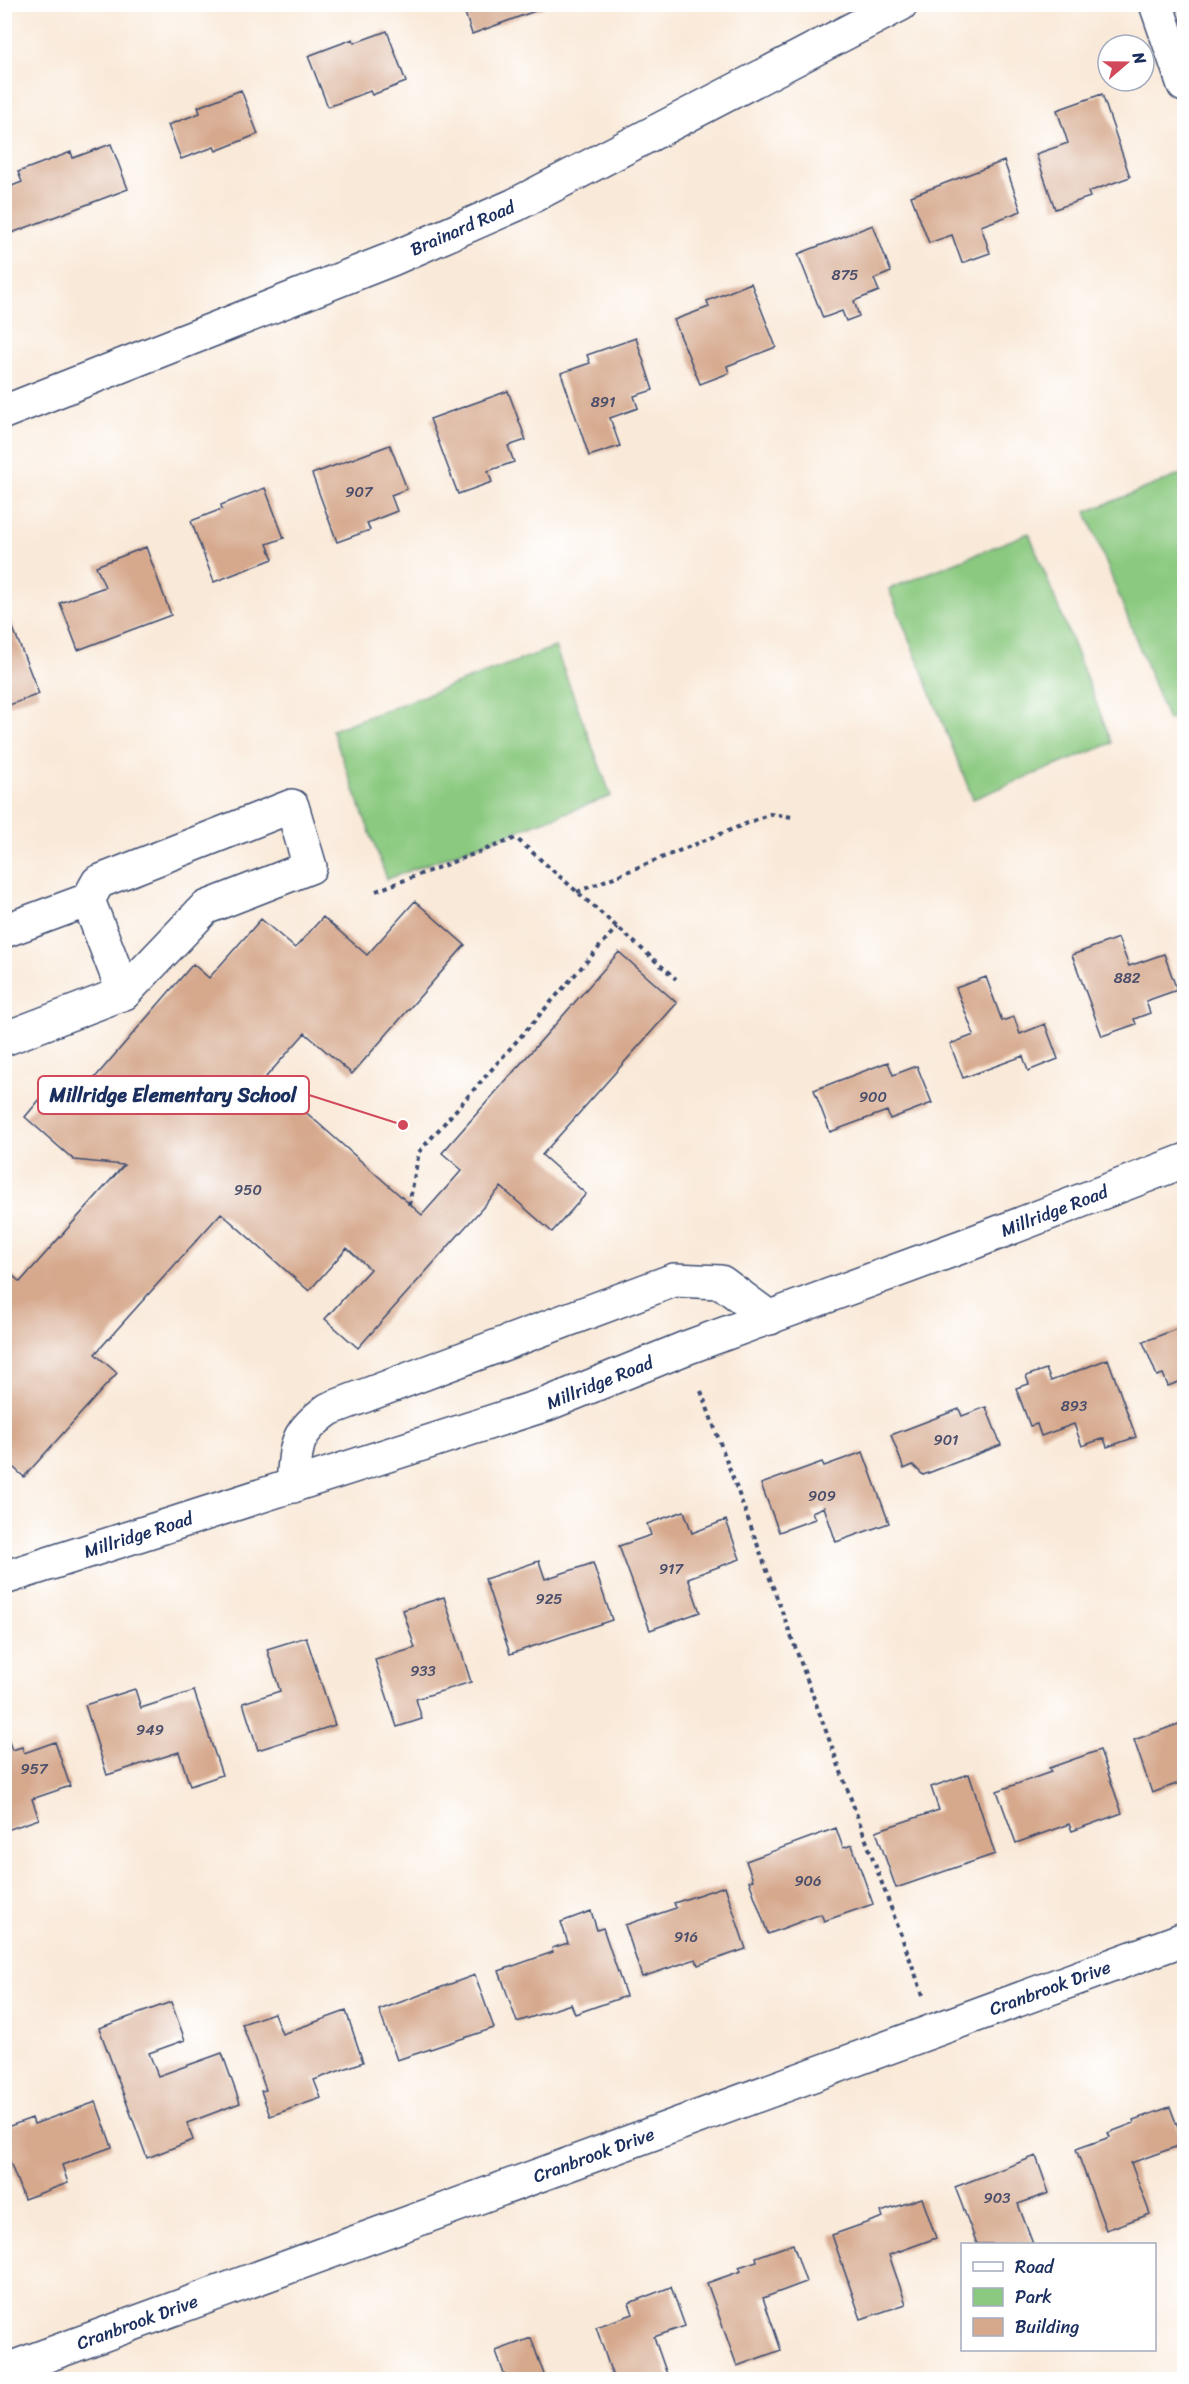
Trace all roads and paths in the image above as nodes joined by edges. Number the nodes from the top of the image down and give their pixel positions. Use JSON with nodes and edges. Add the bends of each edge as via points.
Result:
{"nodes":[{"id":1,"x":901,"y":4,"type":"edge"},
{"id":2,"x":1156,"y":4,"type":"edge"},
{"id":3,"x":1185,"y":85,"type":"edge"},
{"id":4,"x":4,"y":412,"type":"edge"},
{"id":5,"x":793,"y":817,"type":"dead end"},
{"id":6,"x":376,"y":891,"type":"dead end"},
{"id":7,"x":577,"y":892,"type":"junction"},
{"id":8,"x":88,"y":900,"type":"junction"},
{"id":9,"x":617,"y":927,"type":"junction"},
{"id":10,"x":4,"y":931,"type":"edge"},
{"id":11,"x":676,"y":979,"type":"dead end"},
{"id":12,"x":124,"y":993,"type":"junction"},
{"id":13,"x":4,"y":1039,"type":"edge"},
{"id":14,"x":1185,"y":1161,"type":"edge"},
{"id":15,"x":409,"y":1205,"type":"dead end"},
{"id":16,"x":770,"y":1318,"type":"junction"},
{"id":17,"x":701,"y":1391,"type":"dead end"},
{"id":18,"x":293,"y":1486,"type":"junction"},
{"id":19,"x":4,"y":1578,"type":"edge"},
{"id":20,"x":1185,"y":1939,"type":"edge"},
{"id":21,"x":923,"y":1995,"type":"dead end"},
{"id":22,"x":4,"y":2371,"type":"edge"}],
"edges":[{"from":1,"to":4,"type":"street","name":"Brainard Road","via":[[515,205],[381,263]]},
{"from":2,"to":3,"type":"street"},
{"from":5,"to":7,"type":"path","via":[[770,814]]},
{"from":6,"to":7,"type":"path","via":[[516,838]]},
{"from":7,"to":9,"type":"path"},
{"from":8,"to":10,"type":"street"},
{"from":8,"to":12,"type":"street"},
{"from":8,"to":12,"type":"street","via":[[98,882],[292,806],[310,867],[205,908]]},
{"from":9,"to":11,"type":"path"},
{"from":9,"to":15,"type":"path","via":[[419,1152]]},
{"from":12,"to":13,"type":"street"},
{"from":14,"to":16,"type":"street","name":"Millridge Road"},
{"from":16,"to":18,"type":"street","name":"Millridge Road","via":[[547,1404]]},
{"from":16,"to":18,"type":"street","via":[[721,1282],[674,1280],[329,1409],[309,1423],[298,1443]]},
{"from":17,"to":21,"type":"path"},
{"from":18,"to":19,"type":"street","name":"Millridge Road"},
{"from":20,"to":22,"type":"street","name":"Cranbrook Drive"}]}
